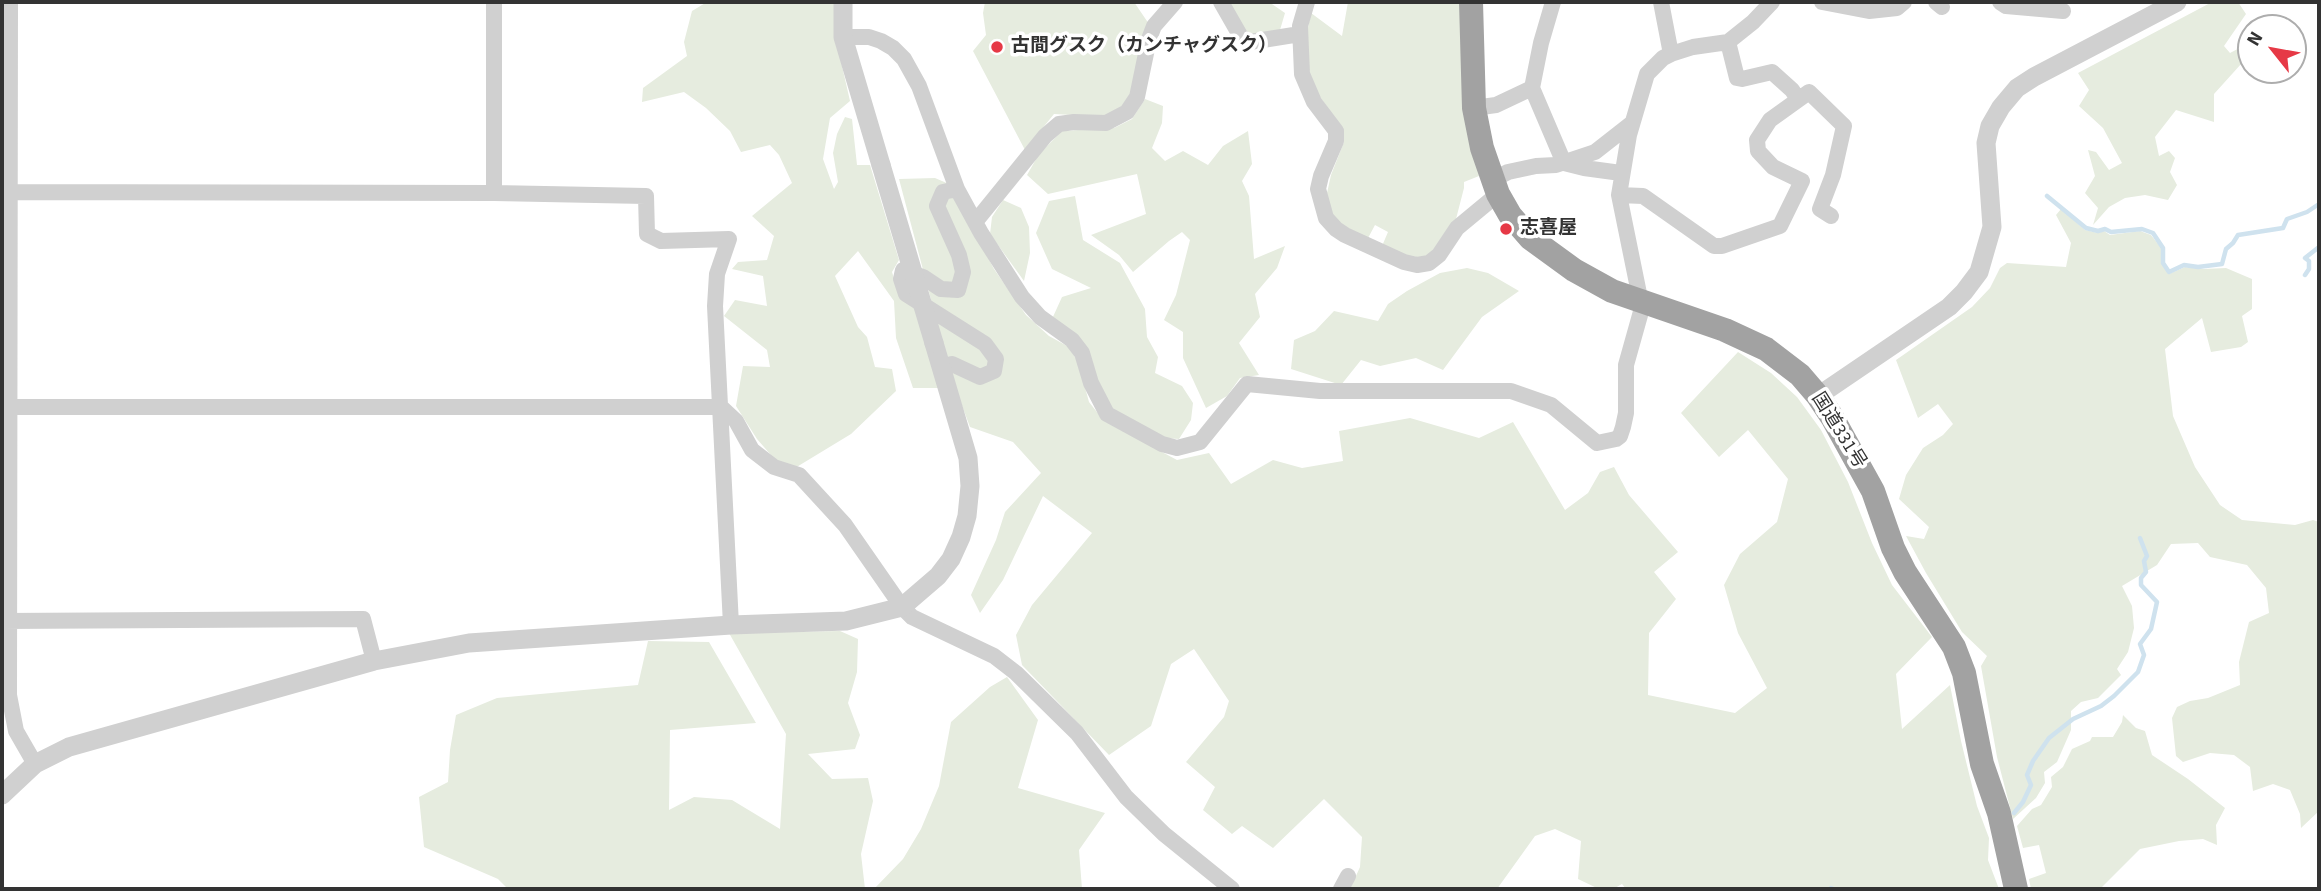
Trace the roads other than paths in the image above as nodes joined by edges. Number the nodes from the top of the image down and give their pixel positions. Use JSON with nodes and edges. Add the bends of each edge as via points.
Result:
{"nodes":[{"id":1,"x":10,"y":2,"type":"edge"},
{"id":2,"x":494,"y":2,"type":"edge"},
{"id":3,"x":843,"y":2,"type":"edge"},
{"id":4,"x":1175,"y":2,"type":"edge"},
{"id":5,"x":1221,"y":2,"type":"edge"},
{"id":6,"x":1307,"y":2,"type":"edge"},
{"id":7,"x":1471,"y":2,"type":"edge"},
{"id":8,"x":1553,"y":2,"type":"edge"},
{"id":9,"x":1661,"y":2,"type":"edge"},
{"id":10,"x":1772,"y":2,"type":"edge"},
{"id":11,"x":1822,"y":2,"type":"edge"},
{"id":12,"x":1904,"y":2,"type":"edge"},
{"id":13,"x":2000,"y":2,"type":"edge"},
{"id":14,"x":2177,"y":2,"type":"edge"},
{"id":15,"x":2063,"y":11,"type":"dead end"},
{"id":16,"x":1300,"y":34,"type":"junction"},
{"id":17,"x":843,"y":37,"type":"junction"},
{"id":18,"x":1728,"y":42,"type":"junction"},
{"id":19,"x":1671,"y":54,"type":"junction"},
{"id":20,"x":1532,"y":88,"type":"junction"},
{"id":21,"x":1798,"y":99,"type":"junction"},
{"id":22,"x":1474,"y":108,"type":"junction"},
{"id":23,"x":1632,"y":123,"type":"junction"},
{"id":24,"x":1564,"y":163,"type":"junction"},
{"id":25,"x":1621,"y":173,"type":"junction"},
{"id":26,"x":1495,"y":187,"type":"junction"},
{"id":27,"x":957,"y":189,"type":"junction"},
{"id":28,"x":6,"y":192,"type":"edge"},
{"id":29,"x":494,"y":193,"type":"junction"},
{"id":30,"x":1619,"y":195,"type":"junction"},
{"id":31,"x":1831,"y":216,"type":"dead end"},
{"id":32,"x":976,"y":221,"type":"junction"},
{"id":33,"x":1640,"y":300,"type":"junction"},
{"id":34,"x":940,"y":367,"type":"junction"},
{"id":35,"x":1818,"y":396,"type":"junction"},
{"id":36,"x":6,"y":407,"type":"edge"},
{"id":37,"x":721,"y":407,"type":"junction"},
{"id":38,"x":902,"y":607,"type":"junction"},
{"id":39,"x":6,"y":621,"type":"edge"},
{"id":40,"x":731,"y":625,"type":"junction"},
{"id":41,"x":374,"y":661,"type":"junction"},
{"id":42,"x":35,"y":764,"type":"junction"},
{"id":43,"x":2,"y":795,"type":"edge"},
{"id":44,"x":1232,"y":889,"type":"edge"},
{"id":45,"x":2016,"y":889,"type":"edge"}],
"edges":[{"from":1,"to":28,"type":"street"},
{"from":2,"to":29,"type":"street"},
{"from":3,"to":17,"type":"street"},
{"from":4,"to":32,"type":"street","via":[[1154,26],[1137,97],[1127,112],[1106,123],[1059,124]]},
{"from":5,"to":16,"type":"street","via":[[1236,42]]},
{"from":6,"to":16,"type":"street"},
{"from":7,"to":22,"type":"highway","name":"国道331号"},
{"from":8,"to":20,"type":"street"},
{"from":9,"to":19,"type":"street"},
{"from":10,"to":18,"type":"street"},
{"from":11,"to":12,"type":"street","via":[[1869,11],[1897,8]]},
{"from":13,"to":15,"type":"street"},
{"from":14,"to":35,"type":"street","via":[[2017,88],[1990,126],[1986,143],[1992,227],[1979,272],[1949,307]]},
{"from":16,"to":26,"type":"street","via":[[1307,89],[1336,131],[1318,190],[1326,218],[1336,229],[1418,265],[1439,255]]},
{"from":17,"to":27,"type":"street","via":[[881,41],[904,59],[919,86]]},
{"from":17,"to":34,"type":"street","bridge":true},
{"from":18,"to":19,"type":"street"},
{"from":18,"to":21,"type":"street","via":[[1737,78],[1772,72]]},
{"from":19,"to":23,"type":"street","via":[[1647,74]]},
{"from":20,"to":22,"type":"street","via":[[1496,105]]},
{"from":20,"to":24,"type":"street"},
{"from":21,"to":30,"type":"street","via":[[1770,120],[1757,140],[1758,151],[1773,167],[1802,181],[1780,226],[1714,246],[1643,196]]},
{"from":21,"to":31,"type":"street","via":[[1809,92],[1844,126],[1820,209]]},
{"from":22,"to":26,"type":"highway","name":"国道331号"},
{"from":23,"to":24,"type":"street","via":[[1595,152]]},
{"from":23,"to":25,"type":"street"},
{"from":24,"to":25,"type":"street"},
{"from":24,"to":26,"type":"street","via":[[1508,172]]},
{"from":25,"to":30,"type":"street"},
{"from":26,"to":33,"type":"highway","name":"国道331号","via":[[1517,223],[1544,251],[1612,291]]},
{"from":27,"to":32,"type":"street"},
{"from":27,"to":34,"type":"street","via":[[943,192],[937,206],[959,255],[963,272],[958,290],[942,289],[903,270],[901,279],[906,294],[985,344],[996,359],[994,371],[980,377],[952,363]]},
{"from":28,"to":29,"type":"street"},
{"from":28,"to":36,"type":"street"},
{"from":29,"to":37,"type":"street","via":[[646,196],[647,234],[661,241],[729,239],[717,274],[715,306]]},
{"from":30,"to":33,"type":"street"},
{"from":32,"to":33,"type":"street","via":[[1032,309],[1082,353],[1107,414],[1177,448],[1200,442],[1247,384],[1320,391],[1511,391],[1550,405],[1597,443],[1616,439],[1626,413],[1626,365],[1642,308]]},
{"from":33,"to":35,"type":"highway","name":"国道331号","via":[[1754,342],[1800,375]]},
{"from":34,"to":38,"type":"street","via":[[968,458],[967,516],[951,559]]},
{"from":35,"to":45,"type":"highway","name":"国道331号","via":[[1873,491],[1905,572],[1954,647]]},
{"from":36,"to":37,"type":"street"},
{"from":36,"to":39,"type":"street"},
{"from":37,"to":38,"type":"street","via":[[736,421],[752,450],[774,467],[799,475],[845,524]]},
{"from":37,"to":40,"type":"street"},
{"from":38,"to":40,"type":"street","via":[[846,621]]},
{"from":38,"to":44,"type":"street","via":[[912,617],[994,656],[1016,673],[1077,733],[1126,797]]},
{"from":39,"to":41,"type":"street","via":[[363,619]]},
{"from":39,"to":42,"type":"street","via":[[9,695],[16,731]]},
{"from":40,"to":41,"type":"street","via":[[469,643]]},
{"from":41,"to":42,"type":"street","via":[[112,733]]},
{"from":42,"to":43,"type":"street"}]}
